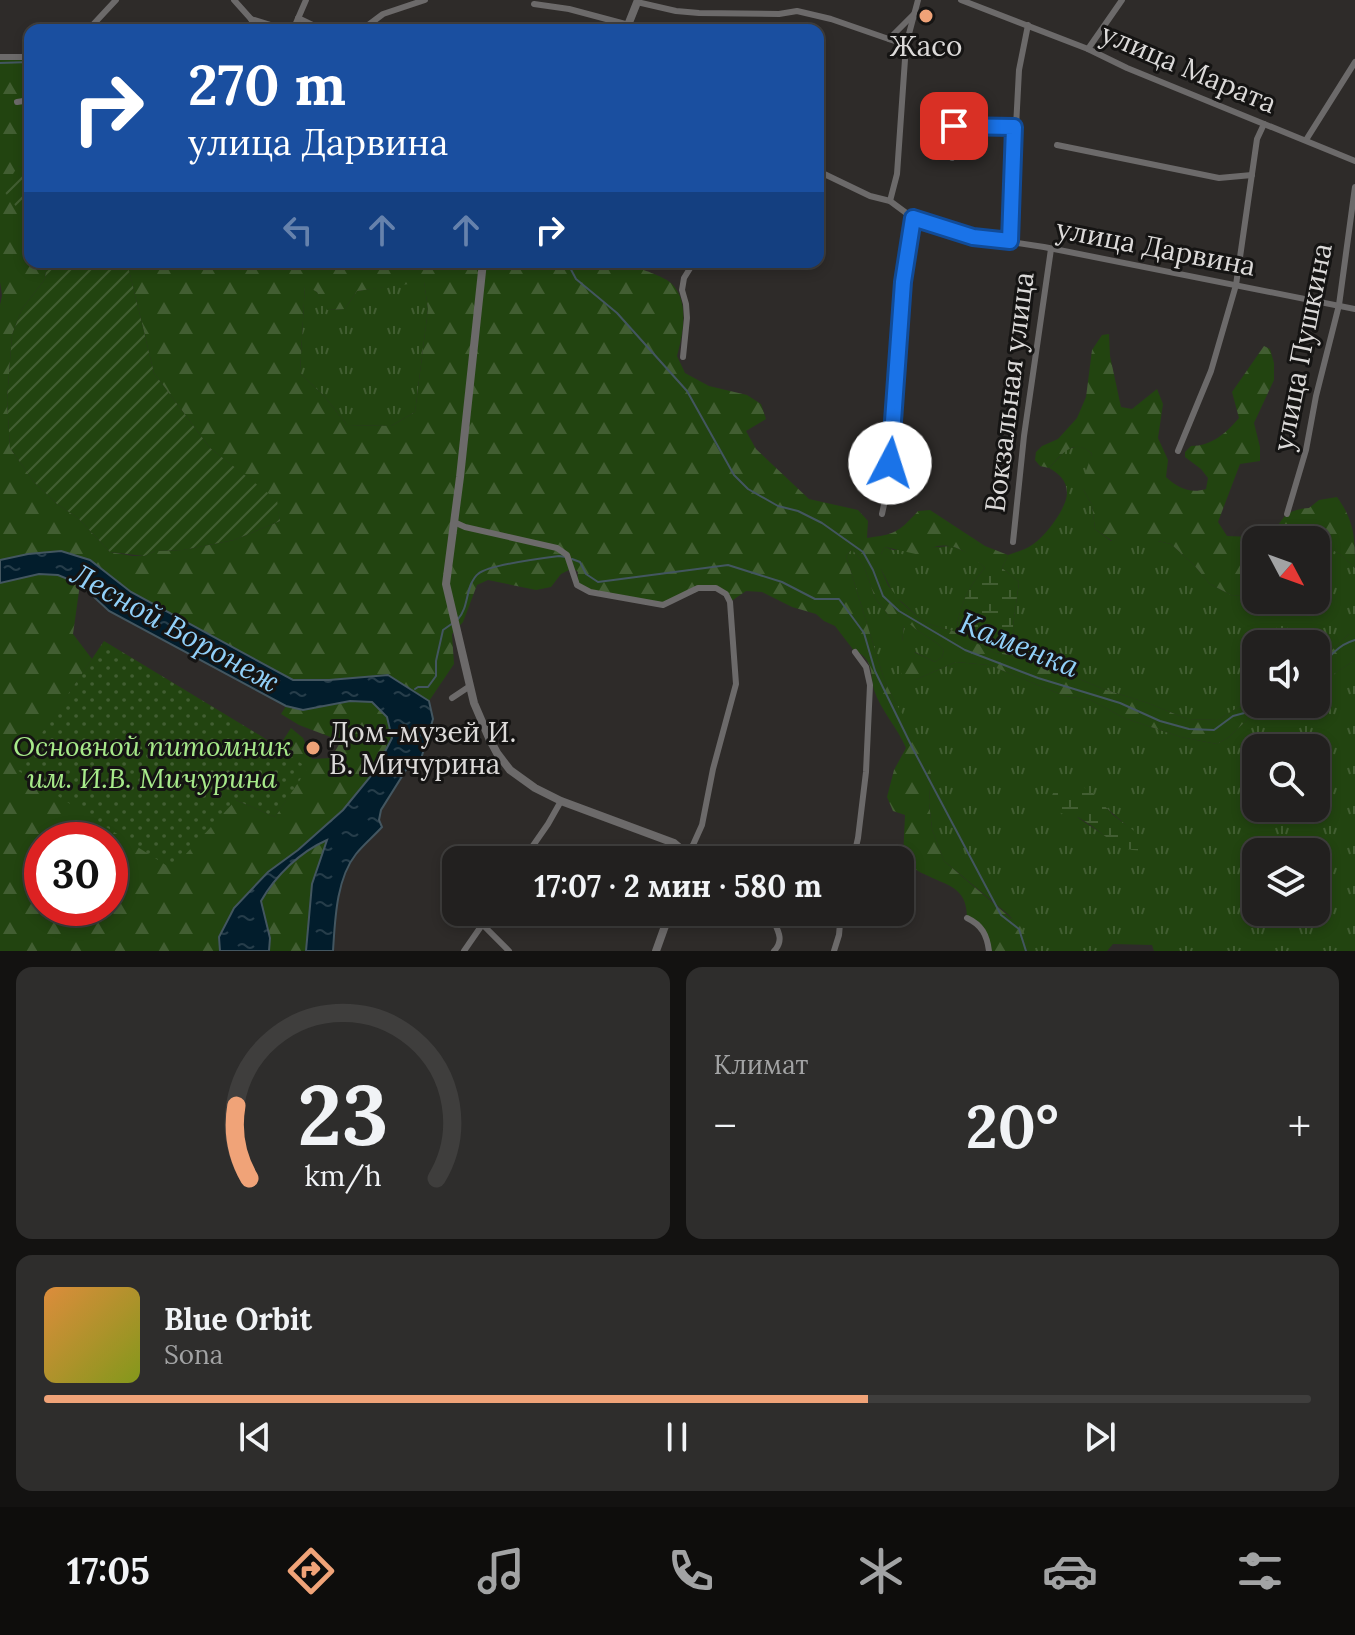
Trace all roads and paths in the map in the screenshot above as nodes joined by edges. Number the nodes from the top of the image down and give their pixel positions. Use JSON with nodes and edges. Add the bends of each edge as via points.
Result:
{"nodes":[{"id":1,"x":116,"y":0,"type":"edge"},
{"id":2,"x":234,"y":0,"type":"edge"},
{"id":3,"x":306,"y":0,"type":"edge"},
{"id":4,"x":425,"y":0,"type":"edge"},
{"id":5,"x":801,"y":0,"type":"edge"},
{"id":6,"x":918,"y":0,"type":"edge"},
{"id":7,"x":961,"y":0,"type":"edge"},
{"id":8,"x":1122,"y":0,"type":"edge"},
{"id":9,"x":638,"y":1,"type":"edge"},
{"id":10,"x":534,"y":4,"type":"dead end"},
{"id":11,"x":797,"y":11,"type":"junction"},
{"id":12,"x":914,"y":14,"type":"junction"},
{"id":13,"x":298,"y":18,"type":"junction"},
{"id":14,"x":251,"y":19,"type":"junction"},
{"id":15,"x":94,"y":24,"type":"edge"},
{"id":16,"x":253,"y":24,"type":"edge"},
{"id":17,"x":267,"y":24,"type":"edge"},
{"id":18,"x":296,"y":24,"type":"edge"},
{"id":19,"x":310,"y":24,"type":"edge"},
{"id":20,"x":370,"y":24,"type":"edge"},
{"id":21,"x":617,"y":24,"type":"edge"},
{"id":22,"x":628,"y":24,"type":"edge"},
{"id":23,"x":1028,"y":25,"type":"junction"},
{"id":24,"x":889,"y":39,"type":"junction"},
{"id":25,"x":906,"y":45,"type":"junction"},
{"id":26,"x":1088,"y":49,"type":"junction"},
{"id":27,"x":0,"y":57,"type":"edge"},
{"id":28,"x":24,"y":57,"type":"edge"},
{"id":29,"x":1355,"y":62,"type":"edge"},
{"id":30,"x":24,"y":101,"type":"edge"},
{"id":31,"x":17,"y":102,"type":"dead end"},
{"id":32,"x":1264,"y":124,"type":"junction"},
{"id":33,"x":1014,"y":127,"type":"junction"},
{"id":34,"x":1306,"y":140,"type":"junction"},
{"id":35,"x":1057,"y":145,"type":"dead end"},
{"id":36,"x":952,"y":158,"type":"dead end"},
{"id":37,"x":1355,"y":161,"type":"edge"},
{"id":38,"x":824,"y":174,"type":"edge"},
{"id":39,"x":1252,"y":175,"type":"junction"},
{"id":40,"x":1355,"y":187,"type":"edge"},
{"id":41,"x":890,"y":201,"type":"junction"},
{"id":42,"x":913,"y":218,"type":"junction"},
{"id":43,"x":1010,"y":241,"type":"junction"},
{"id":44,"x":1051,"y":249,"type":"junction"},
{"id":45,"x":482,"y":268,"type":"edge"},
{"id":46,"x":690,"y":268,"type":"edge"},
{"id":47,"x":1236,"y":285,"type":"junction"},
{"id":48,"x":1339,"y":305,"type":"junction"},
{"id":49,"x":1355,"y":309,"type":"edge"},
{"id":50,"x":683,"y":357,"type":"dead end"},
{"id":51,"x":1178,"y":451,"type":"dead end"},
{"id":52,"x":882,"y":514,"type":"dead end"},
{"id":53,"x":1287,"y":514,"type":"dead end"},
{"id":54,"x":454,"y":522,"type":"junction"},
{"id":55,"x":1013,"y":542,"type":"dead end"},
{"id":56,"x":855,"y":652,"type":"dead end"},
{"id":57,"x":470,"y":686,"type":"junction"},
{"id":58,"x":452,"y":698,"type":"dead end"},
{"id":59,"x":561,"y":801,"type":"junction"},
{"id":60,"x":533,"y":846,"type":"edge"},
{"id":61,"x":677,"y":846,"type":"edge"},
{"id":62,"x":692,"y":846,"type":"edge"},
{"id":63,"x":856,"y":846,"type":"edge"},
{"id":64,"x":967,"y":918,"type":"dead end"},
{"id":65,"x":481,"y":926,"type":"edge"},
{"id":66,"x":484,"y":926,"type":"edge"},
{"id":67,"x":665,"y":926,"type":"edge"},
{"id":68,"x":776,"y":926,"type":"edge"},
{"id":69,"x":840,"y":926,"type":"edge"},
{"id":70,"x":464,"y":951,"type":"edge"},
{"id":71,"x":509,"y":951,"type":"edge"},
{"id":72,"x":656,"y":951,"type":"edge"},
{"id":73,"x":774,"y":951,"type":"edge"},
{"id":74,"x":834,"y":951,"type":"edge"},
{"id":75,"x":989,"y":951,"type":"edge"}],
"edges":[{"from":1,"to":15,"type":"street"},
{"from":2,"to":14,"type":"street"},
{"from":3,"to":13,"type":"street"},
{"from":4,"to":20,"type":"street"},
{"from":5,"to":11,"type":"street"},
{"from":6,"to":12,"type":"street"},
{"from":7,"to":23,"type":"street","name":"улица Марата"},
{"from":8,"to":26,"type":"street"},
{"from":9,"to":11,"type":"street","via":[[699,13]]},
{"from":9,"to":22,"type":"street"},
{"from":10,"to":21,"type":"street"},
{"from":11,"to":24,"type":"street"},
{"from":12,"to":24,"type":"street"},
{"from":12,"to":25,"type":"street"},
{"from":13,"to":18,"type":"street"},
{"from":13,"to":19,"type":"street"},
{"from":14,"to":16,"type":"street"},
{"from":14,"to":17,"type":"street"},
{"from":23,"to":26,"type":"street","name":"улица Марата"},
{"from":23,"to":33,"type":"street","name":"Вокзальная улица"},
{"from":24,"to":25,"type":"street"},
{"from":25,"to":41,"type":"street","via":[[897,174]]},
{"from":26,"to":32,"type":"street","name":"улица Марата"},
{"from":27,"to":28,"type":"street"},
{"from":29,"to":34,"type":"street"},
{"from":30,"to":31,"type":"street"},
{"from":32,"to":34,"type":"street","name":"улица Марата"},
{"from":32,"to":39,"type":"street"},
{"from":33,"to":36,"type":"street","via":[[954,126]]},
{"from":33,"to":43,"type":"street","name":"Вокзальная улица"},
{"from":34,"to":37,"type":"street","name":"улица Марата"},
{"from":35,"to":39,"type":"street","via":[[1219,178]]},
{"from":38,"to":41,"type":"street","name":"улица Дарвина"},
{"from":39,"to":47,"type":"street"},
{"from":40,"to":48,"type":"street","name":"улица Пушкина"},
{"from":41,"to":42,"type":"street","name":"улица Дарвина"},
{"from":42,"to":43,"type":"street","name":"улица Дарвина","via":[[973,237]]},
{"from":42,"to":52,"type":"street"},
{"from":43,"to":44,"type":"street","name":"улица Дарвина"},
{"from":44,"to":47,"type":"street","name":"улица Дарвина"},
{"from":44,"to":55,"type":"street","name":"Вокзальная улица"},
{"from":45,"to":54,"type":"street"},
{"from":46,"to":50,"type":"street","via":[[682,290],[687,318]]},
{"from":47,"to":48,"type":"street","name":"улица Дарвина"},
{"from":47,"to":51,"type":"street","via":[[1211,371]]},
{"from":48,"to":49,"type":"street","name":"улица Дарвина"},
{"from":48,"to":53,"type":"street","name":"улица Пушкина"},
{"from":54,"to":57,"type":"street","via":[[446,584]]},
{"from":54,"to":62,"type":"street","via":[[557,548],[567,555],[577,585],[590,592],[663,605],[698,588],[726,594],[736,684]]},
{"from":56,"to":63,"type":"street","via":[[870,685]]},
{"from":57,"to":58,"type":"street"},
{"from":57,"to":59,"type":"street","via":[[489,738],[510,770]]},
{"from":59,"to":60,"type":"street"},
{"from":59,"to":61,"type":"street"},
{"from":64,"to":75,"type":"street","via":[[987,936]]},
{"from":65,"to":70,"type":"street"},
{"from":66,"to":71,"type":"street"},
{"from":67,"to":72,"type":"street"},
{"from":68,"to":73,"type":"street","via":[[781,939]]},
{"from":69,"to":74,"type":"street"}]}
